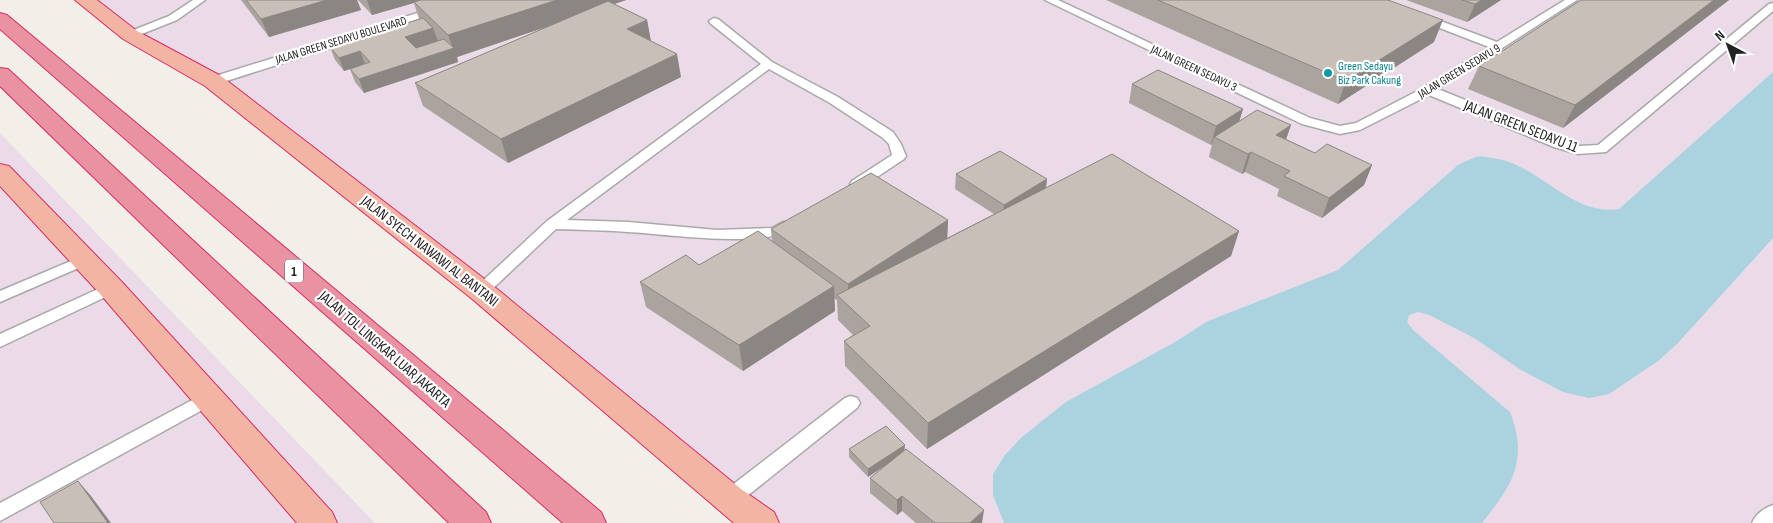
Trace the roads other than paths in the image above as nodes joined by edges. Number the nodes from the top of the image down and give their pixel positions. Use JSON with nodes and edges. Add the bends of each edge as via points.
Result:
{"nodes":[{"id":1,"x":85,"y":0,"type":"edge"},
{"id":2,"x":200,"y":0,"type":"edge"},
{"id":3,"x":470,"y":0,"type":"edge"},
{"id":4,"x":1050,"y":0,"type":"edge"},
{"id":5,"x":1572,"y":0,"type":"edge"},
{"id":6,"x":1773,"y":6,"type":"edge"},
{"id":7,"x":1410,"y":13,"type":"edge"},
{"id":8,"x":0,"y":18,"type":"edge"},
{"id":9,"x":714,"y":21,"type":"dead end"},
{"id":10,"x":130,"y":35,"type":"junction"},
{"id":11,"x":1499,"y":47,"type":"junction"},
{"id":12,"x":768,"y":64,"type":"junction"},
{"id":13,"x":0,"y":74,"type":"edge"},
{"id":14,"x":212,"y":81,"type":"junction"},
{"id":15,"x":1429,"y":90,"type":"junction"},
{"id":16,"x":1340,"y":130,"type":"joint"},
{"id":17,"x":0,"y":171,"type":"edge"},
{"id":18,"x":846,"y":191,"type":"edge"},
{"id":19,"x":800,"y":219,"type":"edge"},
{"id":20,"x":552,"y":224,"type":"junction"},
{"id":21,"x":85,"y":260,"type":"junction"},
{"id":22,"x":111,"y":288,"type":"junction"},
{"id":23,"x":481,"y":291,"type":"junction"},
{"id":24,"x":0,"y":297,"type":"edge"},
{"id":25,"x":0,"y":341,"type":"edge"},
{"id":26,"x":209,"y":398,"type":"junction"},
{"id":27,"x":851,"y":403,"type":"dead end"},
{"id":28,"x":729,"y":499,"type":"junction"},
{"id":29,"x":0,"y":512,"type":"edge"},
{"id":30,"x":1773,"y":513,"type":"edge"},
{"id":31,"x":319,"y":523,"type":"edge"},
{"id":32,"x":473,"y":523,"type":"edge"},
{"id":33,"x":588,"y":523,"type":"edge"},
{"id":34,"x":761,"y":523,"type":"edge"},
{"id":35,"x":1762,"y":523,"type":"edge"}],
"edges":[{"from":1,"to":10,"type":"highway","name":"JALAN SYECH NAWAWI AL BANTANI"},
{"from":2,"to":10,"type":"lane","via":[[173,18]]},
{"from":3,"to":14,"type":"lane","name":"JALAN GREEN SEDAYU BOULEVARD"},
{"from":4,"to":16,"type":"lane","name":"JALAN GREEN SEDAYU 3","via":[[1306,121]]},
{"from":5,"to":11,"type":"lane","name":"JALAN GREEN SEDAYU 9"},
{"from":6,"to":15,"type":"lane","name":"JALAN GREEN SEDAYU 11","via":[[1601,149],[1578,150],[1559,144]]},
{"from":7,"to":11,"type":"lane"},
{"from":8,"to":33,"type":"highway","name":"JALAN TOL LINGKAR LUAR JAKARTA","number":"1"},
{"from":9,"to":12,"type":"lane"},
{"from":10,"to":14,"type":"highway","name":"JALAN SYECH NAWAWI AL BANTANI"},
{"from":11,"to":15,"type":"lane","name":"JALAN GREEN SEDAYU 9"},
{"from":12,"to":18,"type":"lane","via":[[834,100],[895,144],[899,156]]},
{"from":12,"to":20,"type":"lane"},
{"from":13,"to":32,"type":"highway"},
{"from":14,"to":23,"type":"highway","name":"JALAN SYECH NAWAWI AL BANTANI"},
{"from":15,"to":16,"type":"lane","name":"JALAN GREEN SEDAYU 9","via":[[1360,126]]},
{"from":17,"to":21,"type":"highway"},
{"from":19,"to":20,"type":"lane","via":[[775,232],[716,234]]},
{"from":20,"to":23,"type":"lane"},
{"from":21,"to":22,"type":"highway"},
{"from":21,"to":24,"type":"lane"},
{"from":22,"to":25,"type":"lane"},
{"from":22,"to":26,"type":"highway"},
{"from":23,"to":28,"type":"highway","name":"JALAN SYECH NAWAWI AL BANTANI"},
{"from":26,"to":29,"type":"lane"},
{"from":26,"to":31,"type":"highway"},
{"from":27,"to":28,"type":"lane"},
{"from":28,"to":34,"type":"highway","name":"JALAN SYECH NAWAWI AL BANTANI"},
{"from":30,"to":35,"type":"lane"}]}
